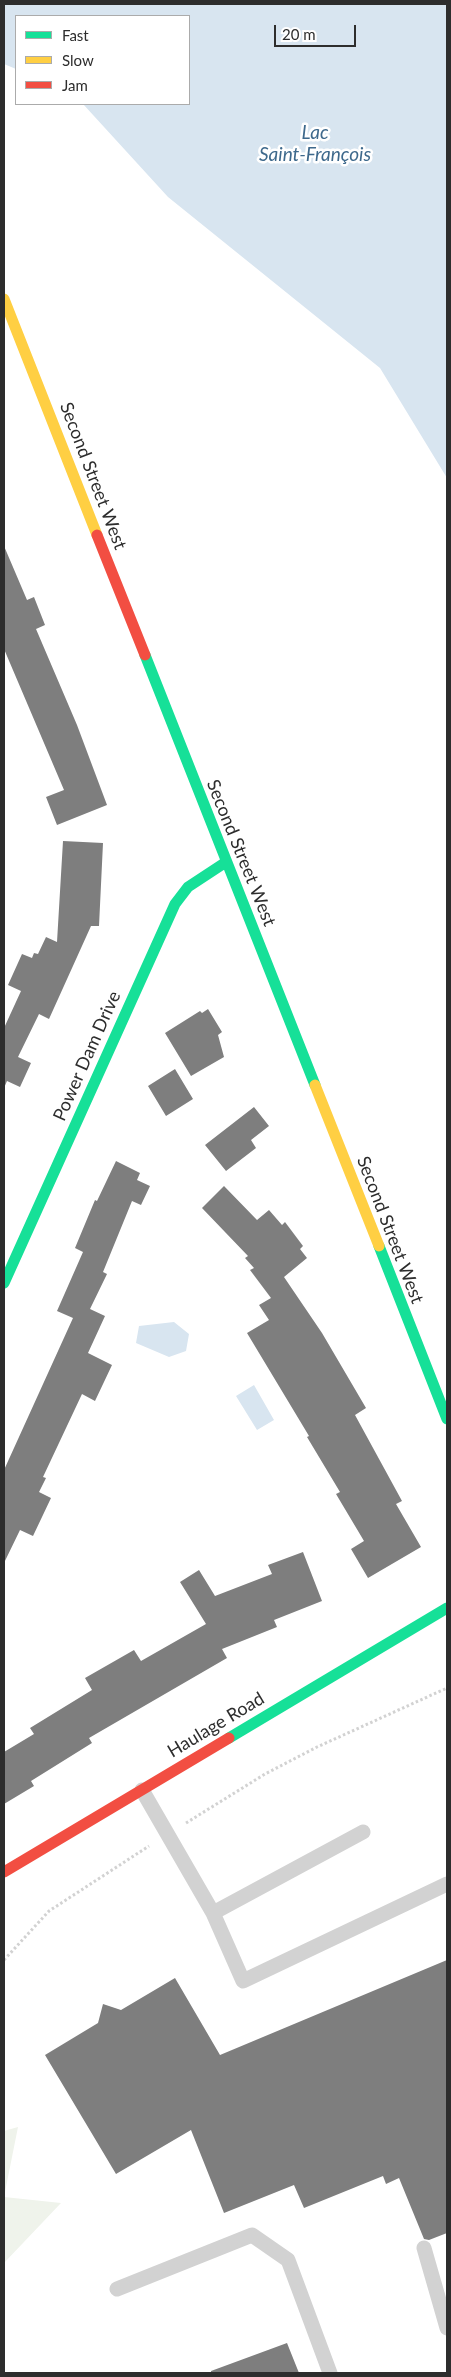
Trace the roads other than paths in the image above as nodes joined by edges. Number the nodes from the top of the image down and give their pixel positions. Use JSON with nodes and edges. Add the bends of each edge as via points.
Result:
{"nodes":[{"id":1,"x":4,"y":299,"type":"edge"},
{"id":2,"x":226,"y":862,"type":"junction"},
{"id":3,"x":4,"y":1283,"type":"edge"},
{"id":4,"x":447,"y":1419,"type":"edge"},
{"id":5,"x":447,"y":1608,"type":"edge"},
{"id":6,"x":142,"y":1790,"type":"junction"},
{"id":7,"x":363,"y":1832,"type":"dead end"},
{"id":8,"x":4,"y":1872,"type":"edge"},
{"id":9,"x":447,"y":1884,"type":"edge"},
{"id":10,"x":213,"y":1913,"type":"junction"},
{"id":11,"x":424,"y":2248,"type":"dead end"},
{"id":12,"x":117,"y":2289,"type":"dead end"},
{"id":13,"x":447,"y":2328,"type":"edge"},
{"id":14,"x":330,"y":2373,"type":"edge"}],
"edges":[{"from":1,"to":2,"type":"street","name":"Second Street West"},
{"from":2,"to":3,"type":"street","name":"Power Dam Drive","via":[[188,887],[175,904]]},
{"from":2,"to":4,"type":"street","name":"Second Street West"},
{"from":5,"to":6,"type":"street","name":"Haulage Road"},
{"from":6,"to":8,"type":"street","name":"Haulage Road"},
{"from":6,"to":10,"type":"lane"},
{"from":7,"to":10,"type":"lane"},
{"from":9,"to":10,"type":"lane","via":[[243,1981]]},
{"from":11,"to":13,"type":"lane"},
{"from":12,"to":14,"type":"lane","via":[[252,2235],[288,2260]]}]}
